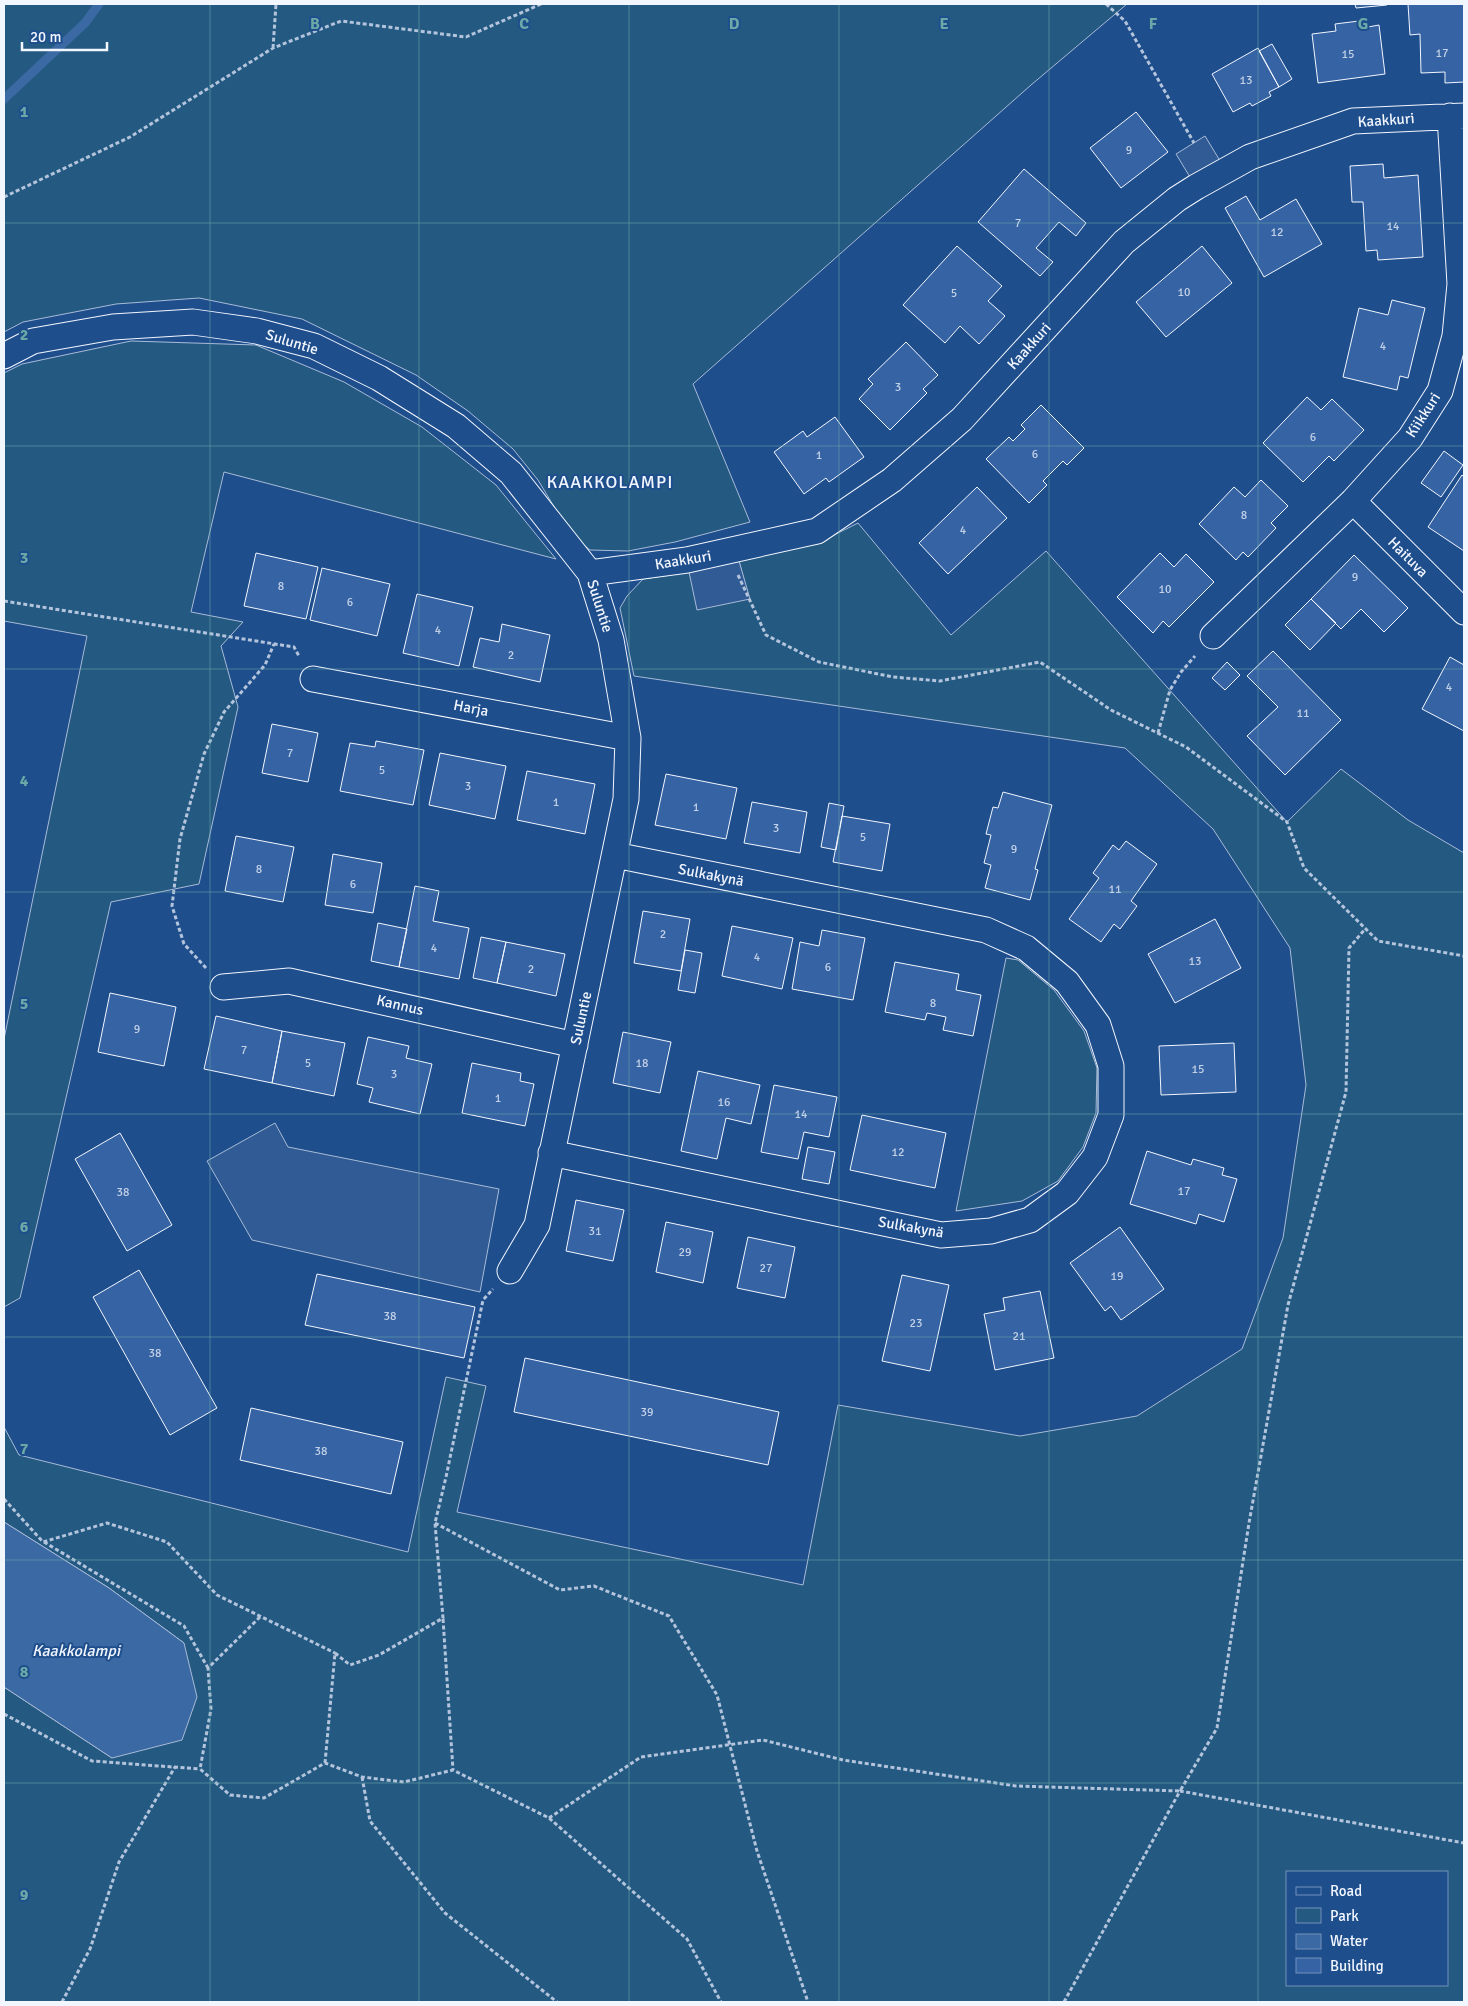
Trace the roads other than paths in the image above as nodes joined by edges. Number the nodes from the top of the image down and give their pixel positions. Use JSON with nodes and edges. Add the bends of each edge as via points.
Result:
{"nodes":[{"id":1,"x":1457,"y":116,"type":"edge"},
{"id":2,"x":4,"y":356,"type":"edge"},
{"id":3,"x":1353,"y":501,"type":"junction"},
{"id":4,"x":590,"y":573,"type":"junction"},
{"id":5,"x":1464,"y":612,"type":"edge"},
{"id":6,"x":1213,"y":636,"type":"road end"},
{"id":7,"x":313,"y":679,"type":"road end"},
{"id":8,"x":628,"y":738,"type":"junction"},
{"id":9,"x":614,"y":855,"type":"junction"},
{"id":10,"x":224,"y":987,"type":"road end"},
{"id":11,"x":575,"y":1045,"type":"junction"},
{"id":12,"x":551,"y":1153,"type":"junction"},
{"id":13,"x":510,"y":1271,"type":"road end"}],
"edges":[{"from":1,"to":3,"type":"street","name":"Kiikkuri","via":[[1460,284],[1455,336],[1440,391],[1410,438]]},
{"from":1,"to":4,"type":"street","name":"Kaakkuri","via":[[1353,122],[1250,157],[1203,182],[1124,242],[962,419],[892,480],[816,531],[687,560]]},
{"from":2,"to":4,"type":"street","name":"Suluntie","via":[[33,341],[104,328],[193,322],[257,331],[314,346],[379,378],[456,426],[511,473]]},
{"from":3,"to":5,"type":"street","name":"Haituva"},
{"from":3,"to":6,"type":"street","name":"Kiikkuri"},
{"from":4,"to":8,"type":"street","name":"Suluntie","via":[[611,640]]},
{"from":7,"to":8,"type":"street","name":"Harja"},
{"from":8,"to":9,"type":"street","name":"Suluntie","via":[[626,799]]},
{"from":9,"to":11,"type":"street","name":"Suluntie"},
{"from":9,"to":12,"type":"street","name":"Sulkakynä","via":[[986,930],[1026,948],[1067,982],[1098,1025],[1110,1066],[1111,1115],[1095,1157],[1067,1193],[1030,1220],[991,1232],[941,1235]]},
{"from":10,"to":11,"type":"street","name":"Kannus","via":[[289,981]]},
{"from":11,"to":12,"type":"street","name":"Suluntie"},
{"from":12,"to":13,"type":"street","name":"Suluntie","via":[[537,1224]]}]}
